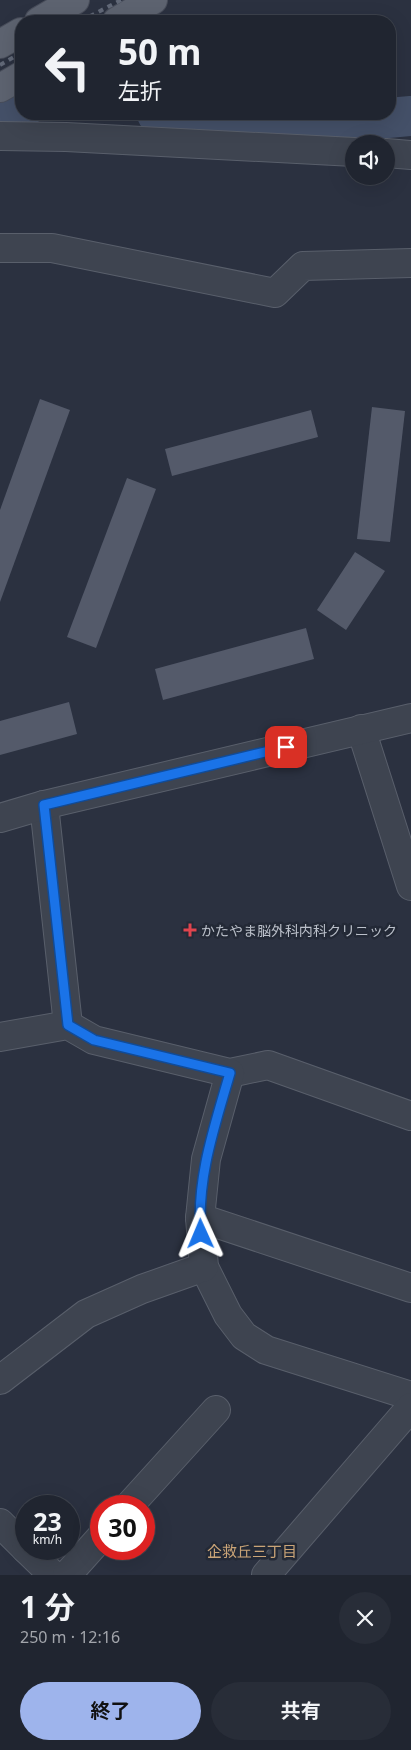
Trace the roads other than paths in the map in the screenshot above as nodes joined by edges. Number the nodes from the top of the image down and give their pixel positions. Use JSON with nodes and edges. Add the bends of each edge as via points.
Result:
{"nodes":[{"id":1,"x":75,"y":0,"type":"edge"},
{"id":2,"x":153,"y":0,"type":"edge"},
{"id":3,"x":49,"y":15,"type":"edge"},
{"id":4,"x":127,"y":15,"type":"edge"},
{"id":5,"x":15,"y":35,"type":"edge"},
{"id":6,"x":0,"y":44,"type":"edge"},
{"id":7,"x":15,"y":79,"type":"edge"},
{"id":8,"x":0,"y":88,"type":"edge"},
{"id":9,"x":0,"y":136,"type":"edge"},
{"id":10,"x":345,"y":152,"type":"edge"},
{"id":11,"x":395,"y":153,"type":"edge"},
{"id":12,"x":411,"y":154,"type":"edge"},
{"id":13,"x":0,"y":248,"type":"edge"},
{"id":14,"x":411,"y":263,"type":"edge"},
{"id":15,"x":411,"y":718,"type":"edge"},
{"id":16,"x":361,"y":729,"type":"junction"},
{"id":17,"x":44,"y":805,"type":"junction"},
{"id":18,"x":0,"y":818,"type":"edge"},
{"id":19,"x":411,"y":886,"type":"edge"},
{"id":20,"x":68,"y":1025,"type":"junction"},
{"id":21,"x":0,"y":1037,"type":"edge"},
{"id":22,"x":230,"y":1073,"type":"junction"},
{"id":23,"x":411,"y":1116,"type":"edge"},
{"id":24,"x":200,"y":1218,"type":"junction"},
{"id":25,"x":204,"y":1266,"type":"junction"},
{"id":26,"x":411,"y":1288,"type":"edge"},
{"id":27,"x":0,"y":1380,"type":"edge"},
{"id":28,"x":411,"y":1396,"type":"edge"},
{"id":29,"x":411,"y":1407,"type":"edge"},
{"id":30,"x":216,"y":1410,"type":"dead end"},
{"id":31,"x":139,"y":1495,"type":"edge"},
{"id":32,"x":0,"y":1523,"type":"edge"},
{"id":33,"x":15,"y":1538,"type":"edge"},
{"id":34,"x":90,"y":1550,"type":"edge"},
{"id":35,"x":37,"y":1560,"type":"edge"},
{"id":36,"x":53,"y":1575,"type":"edge"},
{"id":37,"x":67,"y":1575,"type":"edge"},
{"id":38,"x":266,"y":1575,"type":"edge"}],
"edges":[{"from":1,"to":3,"type":"main road"},
{"from":2,"to":4,"type":"main road"},
{"from":5,"to":6,"type":"main road"},
{"from":7,"to":8,"type":"main road"},
{"from":9,"to":10,"type":"street"},
{"from":11,"to":12,"type":"street"},
{"from":13,"to":14,"type":"street","via":[[52,248],[275,293],[303,266]]},
{"from":15,"to":16,"type":"street"},
{"from":16,"to":17,"type":"street"},
{"from":16,"to":19,"type":"street"},
{"from":17,"to":18,"type":"street"},
{"from":17,"to":20,"type":"street"},
{"from":20,"to":21,"type":"street"},
{"from":20,"to":22,"type":"street","via":[[94,1040]]},
{"from":22,"to":23,"type":"street","via":[[268,1065]]},
{"from":22,"to":24,"type":"street","via":[[206,1159]]},
{"from":24,"to":25,"type":"street"},
{"from":24,"to":26,"type":"street"},
{"from":25,"to":27,"type":"street","via":[[86,1314]]},
{"from":25,"to":28,"type":"street","via":[[228,1315],[254,1344]]},
{"from":29,"to":38,"type":"street"},
{"from":30,"to":31,"type":"street"},
{"from":32,"to":33,"type":"street"},
{"from":34,"to":37,"type":"street"},
{"from":35,"to":36,"type":"street"}]}
